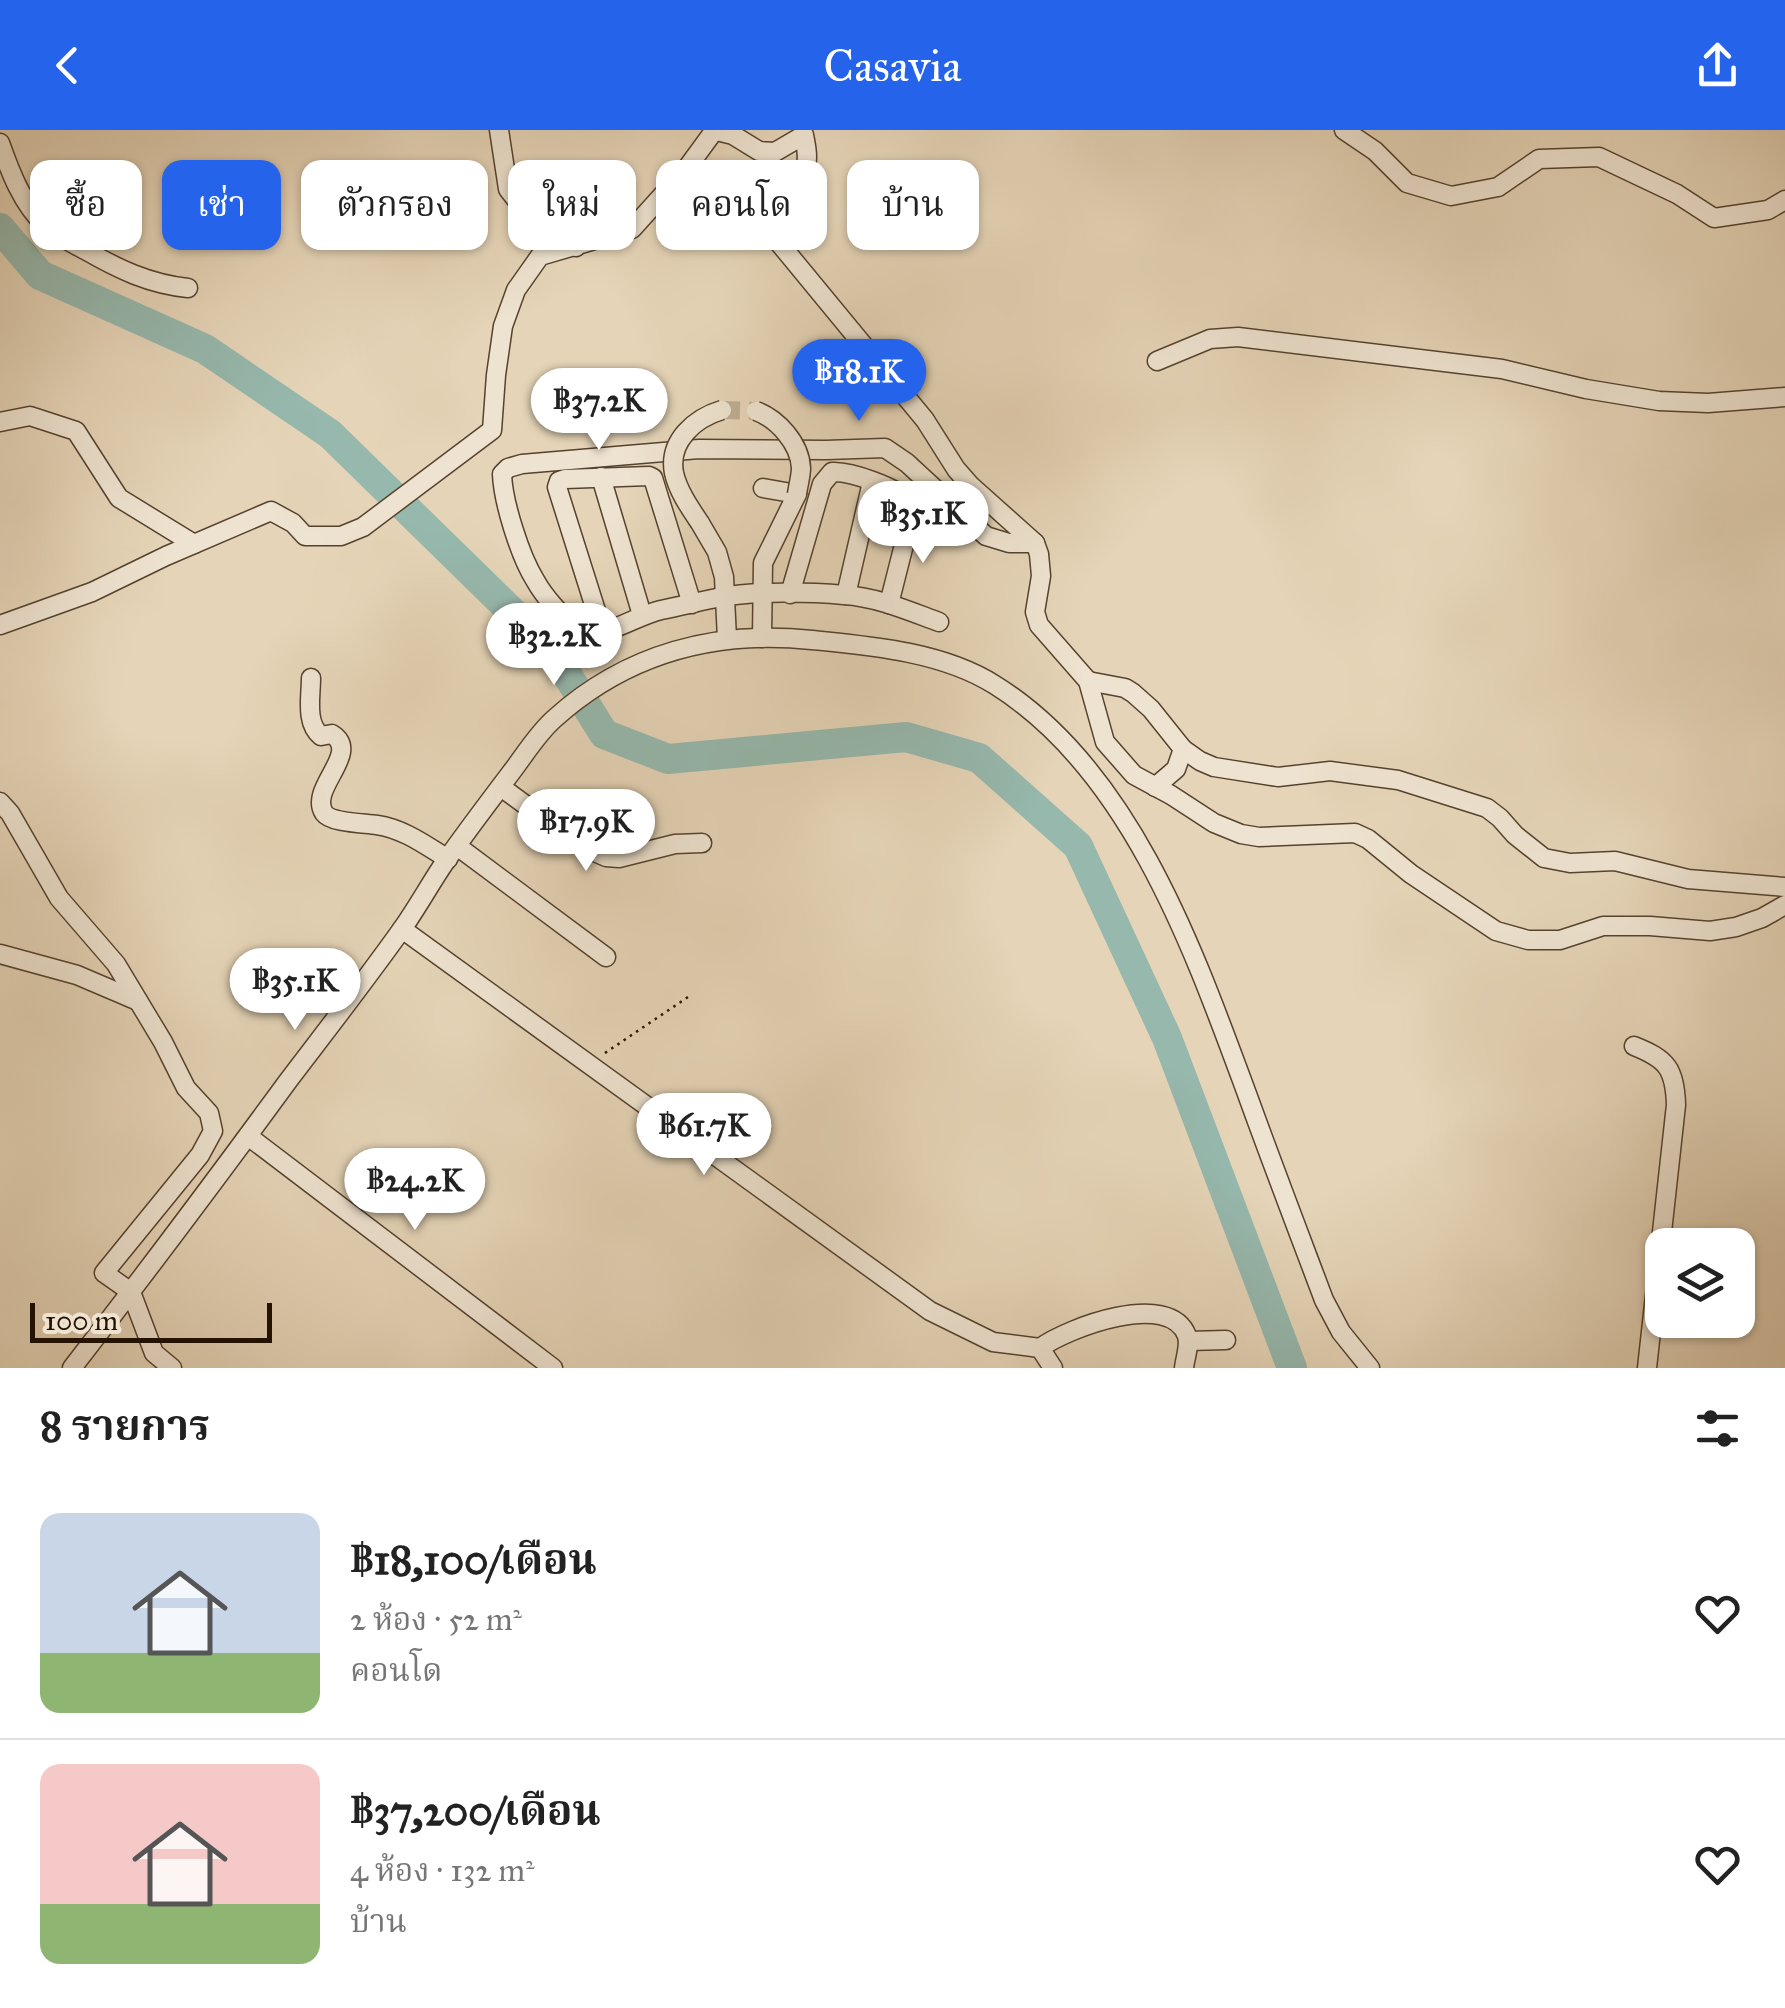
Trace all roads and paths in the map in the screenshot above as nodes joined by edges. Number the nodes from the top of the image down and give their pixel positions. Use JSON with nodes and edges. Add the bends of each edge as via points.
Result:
{"nodes":[{"id":1,"x":499,"y":130,"type":"edge"},
{"id":2,"x":714,"y":130,"type":"edge"},
{"id":3,"x":1344,"y":130,"type":"edge"},
{"id":4,"x":804,"y":132,"type":"edge"},
{"id":5,"x":0,"y":142,"type":"edge"},
{"id":6,"x":508,"y":189,"type":"edge"},
{"id":7,"x":1785,"y":200,"type":"edge"},
{"id":8,"x":636,"y":225,"type":"edge"},
{"id":9,"x":564,"y":250,"type":"edge"},
{"id":10,"x":188,"y":288,"type":"dead end"},
{"id":11,"x":1157,"y":360,"type":"dead end"},
{"id":12,"x":1785,"y":397,"type":"edge"},
{"id":13,"x":722,"y":410,"type":"tunnel mouth"},
{"id":14,"x":756,"y":411,"type":"tunnel mouth"},
{"id":15,"x":0,"y":422,"type":"edge"},
{"id":16,"x":601,"y":477,"type":"junction"},
{"id":17,"x":872,"y":482,"type":"junction"},
{"id":18,"x":763,"y":488,"type":"dead end"},
{"id":19,"x":798,"y":494,"type":"junction"},
{"id":20,"x":1035,"y":543,"type":"junction"},
{"id":21,"x":194,"y":544,"type":"junction"},
{"id":22,"x":763,"y":594,"type":"junction"},
{"id":23,"x":790,"y":594,"type":"junction"},
{"id":24,"x":846,"y":594,"type":"junction"},
{"id":25,"x":725,"y":596,"type":"junction"},
{"id":26,"x":692,"y":604,"type":"junction"},
{"id":27,"x":889,"y":604,"type":"junction"},
{"id":28,"x":642,"y":615,"type":"junction"},
{"id":29,"x":940,"y":622,"type":"dead end"},
{"id":30,"x":0,"y":625,"type":"edge"},
{"id":31,"x":603,"y":633,"type":"junction"},
{"id":32,"x":762,"y":638,"type":"junction"},
{"id":33,"x":727,"y":639,"type":"junction"},
{"id":34,"x":311,"y":678,"type":"dead end"},
{"id":35,"x":1088,"y":681,"type":"junction"},
{"id":36,"x":1182,"y":749,"type":"junction"},
{"id":37,"x":1134,"y":775,"type":"junction"},
{"id":38,"x":501,"y":787,"type":"junction"},
{"id":39,"x":1155,"y":787,"type":"junction"},
{"id":40,"x":0,"y":802,"type":"edge"},
{"id":41,"x":1116,"y":807,"type":"junction"},
{"id":42,"x":702,"y":842,"type":"dead end"},
{"id":43,"x":452,"y":852,"type":"junction"},
{"id":44,"x":1785,"y":886,"type":"edge"},
{"id":45,"x":1785,"y":905,"type":"edge"},
{"id":46,"x":402,"y":929,"type":"junction"},
{"id":47,"x":0,"y":954,"type":"edge"},
{"id":48,"x":606,"y":957,"type":"dead end"},
{"id":49,"x":691,"y":995,"type":"dead end"},
{"id":50,"x":139,"y":1002,"type":"junction"},
{"id":51,"x":1634,"y":1046,"type":"dead end"},
{"id":52,"x":589,"y":1064,"type":"junction"},
{"id":53,"x":248,"y":1136,"type":"junction"},
{"id":54,"x":131,"y":1292,"type":"junction"},
{"id":55,"x":1226,"y":1340,"type":"dead end"},
{"id":56,"x":1188,"y":1341,"type":"junction"},
{"id":57,"x":1040,"y":1348,"type":"junction"},
{"id":58,"x":72,"y":1368,"type":"edge"},
{"id":59,"x":172,"y":1368,"type":"edge"},
{"id":60,"x":553,"y":1368,"type":"edge"},
{"id":61,"x":1052,"y":1368,"type":"edge"},
{"id":62,"x":1184,"y":1368,"type":"edge"},
{"id":63,"x":1370,"y":1368,"type":"edge"},
{"id":64,"x":1647,"y":1368,"type":"edge"}],
"edges":[{"from":1,"to":6,"type":"street"},
{"from":2,"to":4,"type":"street","via":[[775,152]]},
{"from":2,"to":8,"type":"street"},
{"from":3,"to":7,"type":"street","via":[[1376,151],[1406,184],[1451,196],[1498,187],[1540,159],[1599,157],[1714,218],[1768,210]]},
{"from":4,"to":20,"type":"street","via":[[804,169],[777,214],[780,244],[925,420],[963,477]]},
{"from":5,"to":10,"type":"street","via":[[10,172],[45,225],[124,272]]},
{"from":9,"to":21,"type":"street","via":[[540,256],[516,290],[503,326],[492,430],[390,509],[340,536],[305,536],[271,511]]},
{"from":11,"to":12,"type":"street","via":[[1210,339],[1238,337],[1502,369],[1659,401]]},
{"from":13,"to":25,"type":"street","bridge":true,"via":[[692,423],[677,446],[674,471],[717,552]]},
{"from":14,"to":19,"type":"street","bridge":true,"via":[[793,442],[801,467]]},
{"from":15,"to":21,"type":"street","via":[[30,416],[76,431],[119,498]]},
{"from":16,"to":26,"type":"street","via":[[653,478]]},
{"from":16,"to":28,"type":"street"},
{"from":16,"to":31,"type":"street","via":[[565,479],[557,487]]},
{"from":17,"to":23,"type":"street","via":[[839,471],[826,476]]},
{"from":17,"to":24,"type":"street"},
{"from":17,"to":27,"type":"street","via":[[912,502]]},
{"from":18,"to":19,"type":"street"},
{"from":19,"to":22,"type":"street","via":[[763,563]]},
{"from":20,"to":31,"type":"street","via":[[986,536],[884,448],[698,449],[508,468],[503,490],[536,582],[582,634]]},
{"from":20,"to":35,"type":"street","via":[[1039,624]]},
{"from":21,"to":30,"type":"street"},
{"from":22,"to":23,"type":"street"},
{"from":22,"to":25,"type":"street"},
{"from":22,"to":32,"type":"street"},
{"from":23,"to":24,"type":"street"},
{"from":24,"to":27,"type":"street"},
{"from":25,"to":26,"type":"street"},
{"from":25,"to":33,"type":"street"},
{"from":26,"to":28,"type":"street"},
{"from":27,"to":29,"type":"street"},
{"from":28,"to":31,"type":"street"},
{"from":32,"to":33,"type":"street"},
{"from":32,"to":41,"type":"street","via":[[900,653],[952,664],[994,684],[1062,740]]},
{"from":33,"to":38,"type":"street","via":[[673,650],[590,689],[549,723]]},
{"from":34,"to":43,"type":"street","via":[[315,732],[332,734],[342,744],[323,811]]},
{"from":35,"to":36,"type":"street","via":[[1125,688],[1151,708]]},
{"from":35,"to":37,"type":"street","via":[[1105,742]]},
{"from":36,"to":39,"type":"street","via":[[1176,770]]},
{"from":36,"to":44,"type":"street","via":[[1200,762],[1254,774],[1330,771],[1398,780],[1487,808],[1544,858]]},
{"from":37,"to":39,"type":"street"},
{"from":37,"to":41,"type":"street"},
{"from":38,"to":42,"type":"street","via":[[606,857]]},
{"from":38,"to":43,"type":"street"},
{"from":39,"to":45,"type":"street","via":[[1241,834],[1355,833],[1496,931],[1528,940],[1560,940],[1603,926],[1736,927]]},
{"from":40,"to":50,"type":"street","via":[[60,898]]},
{"from":41,"to":63,"type":"street","via":[[1206,984],[1324,1300]]},
{"from":43,"to":46,"type":"street"},
{"from":43,"to":48,"type":"street"},
{"from":46,"to":52,"type":"street"},
{"from":46,"to":53,"type":"street"},
{"from":47,"to":50,"type":"street","via":[[77,975]]},
{"from":49,"to":52,"type":"path"},
{"from":50,"to":54,"type":"street","via":[[186,1088],[209,1114],[213,1132],[104,1273]]},
{"from":51,"to":64,"type":"street","via":[[1666,1064],[1676,1105]]},
{"from":52,"to":57,"type":"street","via":[[930,1312],[994,1342]]},
{"from":53,"to":54,"type":"street"},
{"from":53,"to":60,"type":"street"},
{"from":54,"to":58,"type":"street"},
{"from":54,"to":59,"type":"street","via":[[154,1353]]},
{"from":55,"to":56,"type":"street"},
{"from":56,"to":57,"type":"street","via":[[1177,1322],[1142,1314],[1081,1326]]},
{"from":56,"to":62,"type":"street"},
{"from":57,"to":61,"type":"street"}]}
